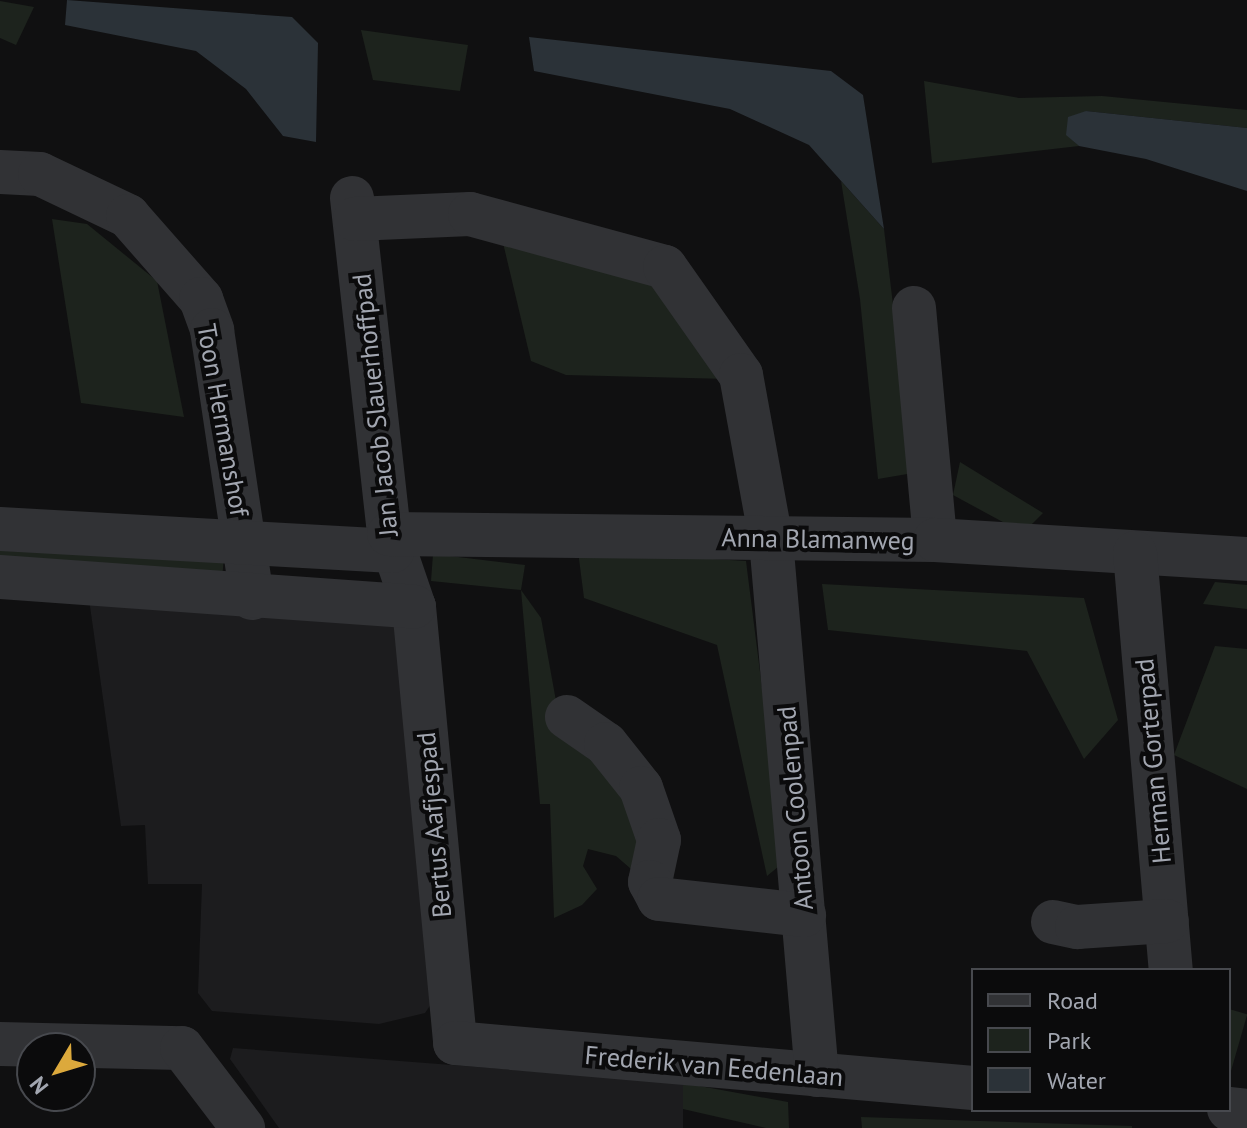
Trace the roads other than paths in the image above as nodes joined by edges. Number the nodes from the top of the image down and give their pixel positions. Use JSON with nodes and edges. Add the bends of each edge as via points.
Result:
{"nodes":[{"id":1,"x":0,"y":172,"type":"edge"},
{"id":2,"x":353,"y":209,"type":"joint"},
{"id":3,"x":914,"y":308,"type":"dead end"},
{"id":4,"x":0,"y":529,"type":"edge"},
{"id":5,"x":771,"y":540,"type":"junction"},
{"id":6,"x":935,"y":540,"type":"junction"},
{"id":7,"x":243,"y":541,"type":"junction"},
{"id":8,"x":390,"y":543,"type":"junction"},
{"id":9,"x":1135,"y":553,"type":"junction"},
{"id":10,"x":1247,"y":559,"type":"edge"},
{"id":11,"x":0,"y":577,"type":"edge"},
{"id":12,"x":252,"y":598,"type":"junction"},
{"id":13,"x":414,"y":607,"type":"junction"},
{"id":14,"x":567,"y":717,"type":"dead end"},
{"id":15,"x":804,"y":915,"type":"junction"},
{"id":16,"x":1167,"y":921,"type":"junction"},
{"id":17,"x":1053,"y":922,"type":"dead end"},
{"id":18,"x":1171,"y":968,"type":"edge"},
{"id":19,"x":455,"y":1043,"type":"joint"},
{"id":20,"x":0,"y":1044,"type":"edge"},
{"id":21,"x":817,"y":1075,"type":"junction"},
{"id":22,"x":971,"y":1088,"type":"edge"},
{"id":23,"x":243,"y":1128,"type":"edge"}],
"edges":[{"from":1,"to":7,"type":"street","name":"Toon Hermanshof","via":[[40,174],[128,216],[201,299],[212,330]]},
{"from":2,"to":5,"type":"street","name":"Antoon Coolenpad","via":[[470,214],[665,267],[741,375]]},
{"from":2,"to":8,"type":"street","name":"Jan Jacob Slauerhoffpad"},
{"from":3,"to":6,"type":"street"},
{"from":4,"to":7,"type":"street","name":"Anna Blamanweg"},
{"from":5,"to":6,"type":"street","name":"Anna Blamanweg"},
{"from":5,"to":8,"type":"street","name":"Anna Blamanweg"},
{"from":5,"to":15,"type":"street","name":"Antoon Coolenpad"},
{"from":6,"to":9,"type":"street","name":"Anna Blamanweg"},
{"from":7,"to":8,"type":"street","name":"Anna Blamanweg"},
{"from":7,"to":12,"type":"street","name":"Toon Hermanshof"},
{"from":8,"to":13,"type":"street","name":"Jan Jacob Slauerhoffpad"},
{"from":9,"to":10,"type":"street","name":"Anna Blamanweg"},
{"from":9,"to":16,"type":"street","name":"Herman Gorterpad"},
{"from":11,"to":12,"type":"street"},
{"from":12,"to":13,"type":"street"},
{"from":13,"to":19,"type":"street","name":"Bertus Aafjespad"},
{"from":14,"to":15,"type":"street","via":[[606,744],[641,788],[659,840],[650,882],[659,899]]},
{"from":15,"to":21,"type":"street","name":"Antoon Coolenpad"},
{"from":16,"to":17,"type":"street","via":[[1077,927]]},
{"from":16,"to":18,"type":"street","name":"Herman Gorterpad"},
{"from":19,"to":21,"type":"street","name":"Frederik van Eedenlaan"},
{"from":20,"to":23,"type":"street","via":[[182,1048]]},
{"from":21,"to":22,"type":"street","name":"Frederik van Eedenlaan"}]}
